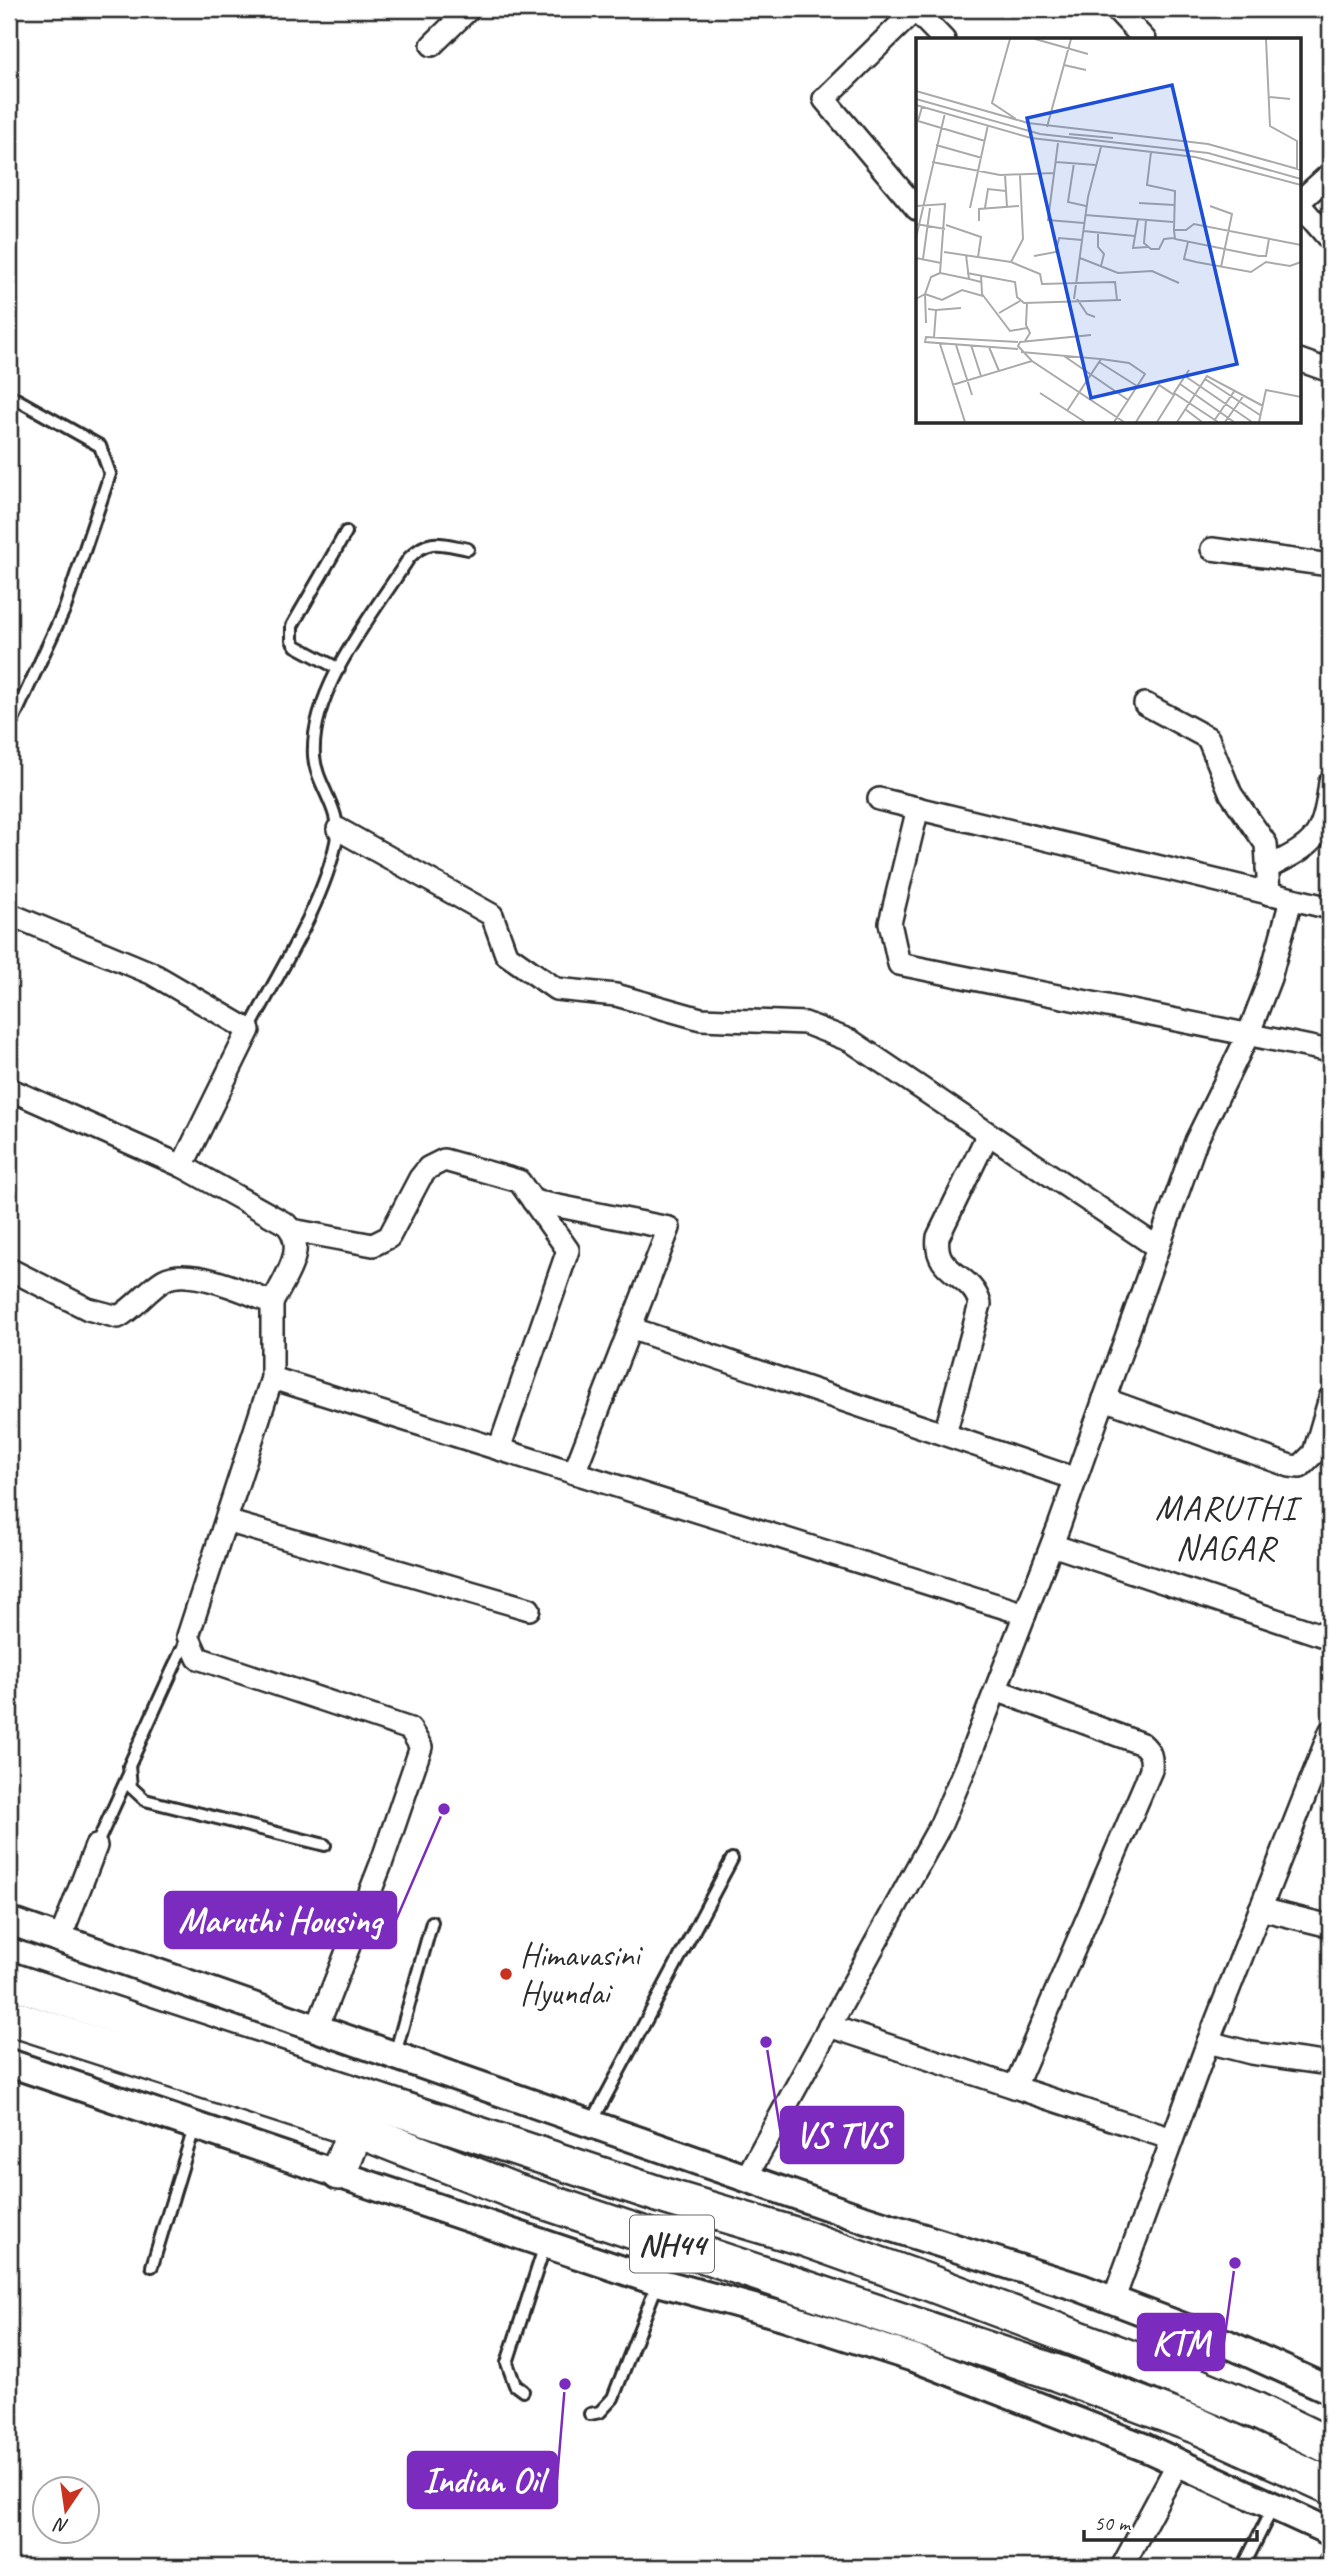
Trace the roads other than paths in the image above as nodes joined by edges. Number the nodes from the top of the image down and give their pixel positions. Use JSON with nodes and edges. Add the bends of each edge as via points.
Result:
{"nodes":[{"id":1,"x":469,"y":9,"type":"edge"},
{"id":2,"x":1116,"y":9,"type":"edge"},
{"id":3,"x":915,"y":10,"type":"edge"},
{"id":4,"x":942,"y":38,"type":"edge"},
{"id":5,"x":1143,"y":38,"type":"edge"},
{"id":6,"x":432,"y":45,"type":"dead end"},
{"id":7,"x":1330,"y":174,"type":"edge"},
{"id":8,"x":1300,"y":202,"type":"edge"},
{"id":9,"x":1300,"y":204,"type":"edge"},
{"id":10,"x":916,"y":208,"type":"edge"},
{"id":11,"x":1330,"y":240,"type":"edge"},
{"id":12,"x":1300,"y":360,"type":"edge"},
{"id":13,"x":1330,"y":371,"type":"edge"},
{"id":14,"x":9,"y":395,"type":"edge"},
{"id":15,"x":346,"y":532,"type":"dead end"},
{"id":16,"x":468,"y":549,"type":"dead end"},
{"id":17,"x":1212,"y":549,"type":"dead end"},
{"id":18,"x":1330,"y":565,"type":"edge"},
{"id":19,"x":339,"y":668,"type":"junction"},
{"id":20,"x":1145,"y":704,"type":"dead end"},
{"id":21,"x":9,"y":729,"type":"edge"},
{"id":22,"x":1330,"y":782,"type":"edge"},
{"id":23,"x":879,"y":799,"type":"dead end"},
{"id":24,"x":918,"y":808,"type":"junction"},
{"id":25,"x":338,"y":829,"type":"junction"},
{"id":26,"x":1267,"y":868,"type":"junction"},
{"id":27,"x":1269,"y":894,"type":"junction"},
{"id":28,"x":1291,"y":900,"type":"junction"},
{"id":29,"x":1330,"y":908,"type":"edge"},
{"id":30,"x":9,"y":914,"type":"edge"},
{"id":31,"x":249,"y":1030,"type":"junction"},
{"id":32,"x":1248,"y":1035,"type":"junction"},
{"id":33,"x":1330,"y":1051,"type":"edge"},
{"id":34,"x":9,"y":1089,"type":"edge"},
{"id":35,"x":988,"y":1134,"type":"junction"},
{"id":36,"x":182,"y":1166,"type":"junction"},
{"id":37,"x":533,"y":1201,"type":"junction"},
{"id":38,"x":292,"y":1230,"type":"junction"},
{"id":39,"x":1157,"y":1247,"type":"junction"},
{"id":40,"x":9,"y":1269,"type":"edge"},
{"id":41,"x":272,"y":1303,"type":"junction"},
{"id":42,"x":631,"y":1328,"type":"junction"},
{"id":43,"x":272,"y":1378,"type":"junction"},
{"id":44,"x":1330,"y":1398,"type":"edge"},
{"id":45,"x":1104,"y":1399,"type":"junction"},
{"id":46,"x":946,"y":1434,"type":"junction"},
{"id":47,"x":499,"y":1449,"type":"junction"},
{"id":48,"x":574,"y":1473,"type":"junction"},
{"id":49,"x":1076,"y":1479,"type":"junction"},
{"id":50,"x":226,"y":1521,"type":"junction"},
{"id":51,"x":1052,"y":1545,"type":"junction"},
{"id":52,"x":529,"y":1609,"type":"dead end"},
{"id":53,"x":1025,"y":1614,"type":"junction"},
{"id":54,"x":188,"y":1636,"type":"junction"},
{"id":55,"x":1330,"y":1638,"type":"edge"},
{"id":56,"x":996,"y":1690,"type":"junction"},
{"id":57,"x":1330,"y":1732,"type":"edge"},
{"id":58,"x":128,"y":1776,"type":"junction"},
{"id":59,"x":325,"y":1845,"type":"dead end"},
{"id":60,"x":96,"y":1846,"type":"joint"},
{"id":61,"x":732,"y":1859,"type":"dead end"},
{"id":62,"x":1260,"y":1909,"type":"junction"},
{"id":63,"x":9,"y":1921,"type":"edge"},
{"id":64,"x":432,"y":1922,"type":"dead end"},
{"id":65,"x":1330,"y":1926,"type":"edge"},
{"id":66,"x":60,"y":1939,"type":"junction"},
{"id":67,"x":9,"y":1980,"type":"edge"},
{"id":68,"x":9,"y":2017,"type":"edge"},
{"id":69,"x":829,"y":2026,"type":"junction"},
{"id":70,"x":317,"y":2028,"type":"junction"},
{"id":71,"x":1208,"y":2042,"type":"junction"},
{"id":72,"x":395,"y":2054,"type":"junction"},
{"id":73,"x":9,"y":2063,"type":"edge"},
{"id":74,"x":1330,"y":2064,"type":"edge"},
{"id":75,"x":1015,"y":2087,"type":"junction"},
{"id":76,"x":592,"y":2123,"type":"junction"},
{"id":77,"x":195,"y":2125,"type":"junction"},
{"id":78,"x":356,"y":2129,"type":"junction"},
{"id":79,"x":1172,"y":2139,"type":"junction"},
{"id":80,"x":339,"y":2172,"type":"junction"},
{"id":81,"x":746,"y":2178,"type":"junction"},
{"id":82,"x":545,"y":2245,"type":"junction"},
{"id":83,"x":152,"y":2266,"type":"dead end"},
{"id":84,"x":658,"y":2282,"type":"junction"},
{"id":85,"x":1114,"y":2301,"type":"junction"},
{"id":86,"x":1330,"y":2389,"type":"edge"},
{"id":87,"x":523,"y":2391,"type":"dead end"},
{"id":88,"x":590,"y":2414,"type":"dead end"},
{"id":89,"x":1330,"y":2446,"type":"edge"},
{"id":90,"x":1178,"y":2463,"type":"junction"},
{"id":91,"x":1330,"y":2486,"type":"edge"},
{"id":92,"x":1273,"y":2506,"type":"junction"},
{"id":93,"x":1330,"y":2532,"type":"edge"},
{"id":94,"x":1330,"y":2552,"type":"edge"},
{"id":95,"x":1122,"y":2567,"type":"edge"},
{"id":96,"x":1243,"y":2567,"type":"edge"},
{"id":97,"x":1322,"y":2567,"type":"edge"}],
"edges":[{"from":1,"to":6,"type":"street"},
{"from":2,"to":5,"type":"street"},
{"from":3,"to":4,"type":"street"},
{"from":3,"to":10,"type":"street","via":[[824,99]]},
{"from":7,"to":8,"type":"street"},
{"from":9,"to":11,"type":"street"},
{"from":12,"to":13,"type":"street"},
{"from":14,"to":21,"type":"lane","via":[[100,446],[110,474],[65,608]]},
{"from":15,"to":19,"type":"lane","via":[[291,634],[296,646]]},
{"from":16,"to":19,"type":"lane","via":[[431,542],[420,546]]},
{"from":17,"to":18,"type":"street"},
{"from":19,"to":25,"type":"lane","via":[[321,702],[313,731],[314,761]]},
{"from":20,"to":26,"type":"street","via":[[1208,738],[1231,794],[1266,844]]},
{"from":22,"to":26,"type":"street","via":[[1325,821],[1305,849]]},
{"from":23,"to":24,"type":"street"},
{"from":24,"to":27,"type":"street"},
{"from":24,"to":32,"type":"street","via":[[890,923],[899,964]]},
{"from":25,"to":31,"type":"lane","via":[[314,902]]},
{"from":25,"to":35,"type":"street","via":[[492,915],[506,954],[555,989],[616,995],[701,1019],[805,1023],[825,1028]]},
{"from":26,"to":27,"type":"street"},
{"from":27,"to":28,"type":"street"},
{"from":28,"to":29,"type":"street"},
{"from":28,"to":32,"type":"street","via":[[1270,978]]},
{"from":30,"to":31,"type":"street","via":[[151,973]]},
{"from":31,"to":36,"type":"street"},
{"from":32,"to":33,"type":"street"},
{"from":32,"to":39,"type":"street","via":[[1196,1141]]},
{"from":34,"to":36,"type":"street"},
{"from":35,"to":39,"type":"street"},
{"from":35,"to":46,"type":"street","via":[[938,1237],[941,1261],[973,1288],[980,1304]]},
{"from":36,"to":38,"type":"street"},
{"from":37,"to":38,"type":"street","via":[[519,1181],[444,1160],[420,1178],[383,1242],[373,1245]]},
{"from":37,"to":42,"type":"street","via":[[669,1228]]},
{"from":37,"to":47,"type":"street","via":[[568,1250]]},
{"from":38,"to":41,"type":"street","via":[[293,1263]]},
{"from":39,"to":45,"type":"street"},
{"from":40,"to":41,"type":"street","via":[[88,1309],[118,1317],[176,1274],[232,1287]]},
{"from":41,"to":43,"type":"street"},
{"from":42,"to":46,"type":"street"},
{"from":42,"to":48,"type":"street"},
{"from":43,"to":47,"type":"street"},
{"from":43,"to":50,"type":"street"},
{"from":44,"to":45,"type":"street","via":[[1314,1453],[1300,1467]]},
{"from":45,"to":49,"type":"street"},
{"from":46,"to":49,"type":"street"},
{"from":47,"to":48,"type":"street"},
{"from":48,"to":53,"type":"street"},
{"from":49,"to":51,"type":"street"},
{"from":50,"to":52,"type":"street"},
{"from":50,"to":54,"type":"street"},
{"from":51,"to":53,"type":"street"},
{"from":51,"to":55,"type":"street"},
{"from":53,"to":56,"type":"street"},
{"from":54,"to":58,"type":"lane"},
{"from":54,"to":70,"type":"street","via":[[198,1658],[410,1729],[421,1747]]},
{"from":56,"to":69,"type":"street","via":[[941,1824]]},
{"from":56,"to":75,"type":"street","via":[[1142,1744],[1152,1759]]},
{"from":57,"to":62,"type":"street"},
{"from":58,"to":59,"type":"lane","via":[[131,1787],[145,1800]]},
{"from":58,"to":60,"type":"lane"},
{"from":60,"to":66,"type":"street"},
{"from":61,"to":76,"type":"lane"},
{"from":62,"to":65,"type":"street"},
{"from":62,"to":71,"type":"street"},
{"from":63,"to":66,"type":"street"},
{"from":64,"to":72,"type":"lane"},
{"from":66,"to":70,"type":"street"},
{"from":67,"to":89,"type":"highway","number":"NH44","via":[[814,2242],[1129,2358]]},
{"from":68,"to":78,"type":"highway","number":"NH44"},
{"from":69,"to":75,"type":"street"},
{"from":69,"to":81,"type":"street"},
{"from":70,"to":72,"type":"street"},
{"from":71,"to":74,"type":"street"},
{"from":71,"to":79,"type":"street"},
{"from":72,"to":76,"type":"street"},
{"from":73,"to":77,"type":"street"},
{"from":75,"to":79,"type":"street"},
{"from":76,"to":81,"type":"street"},
{"from":77,"to":80,"type":"street"},
{"from":77,"to":83,"type":"lane"},
{"from":78,"to":80,"type":"highway"},
{"from":78,"to":91,"type":"highway","number":"NH44","via":[[514,2191],[1057,2372],[1198,2426]]},
{"from":79,"to":85,"type":"street"},
{"from":80,"to":82,"type":"street"},
{"from":81,"to":85,"type":"street"},
{"from":82,"to":84,"type":"street"},
{"from":82,"to":87,"type":"lane","via":[[508,2363],[515,2385]]},
{"from":84,"to":88,"type":"lane","via":[[613,2398],[600,2412]]},
{"from":84,"to":90,"type":"street","via":[[917,2360]]},
{"from":85,"to":86,"type":"street"},
{"from":90,"to":92,"type":"street"},
{"from":90,"to":95,"type":"street"},
{"from":92,"to":93,"type":"street"},
{"from":92,"to":96,"type":"lane"},
{"from":94,"to":97,"type":"lane"}]}
